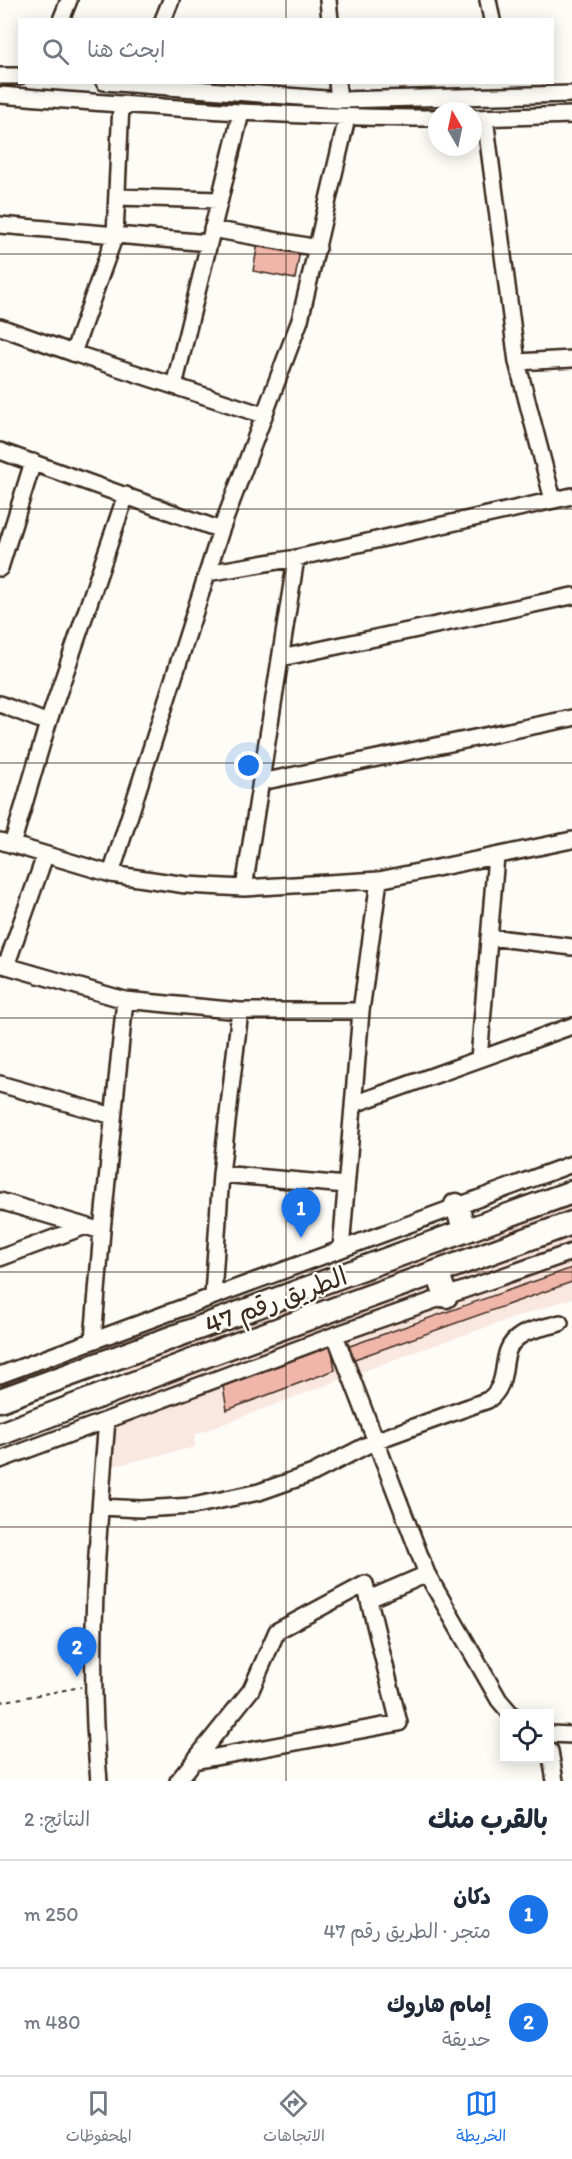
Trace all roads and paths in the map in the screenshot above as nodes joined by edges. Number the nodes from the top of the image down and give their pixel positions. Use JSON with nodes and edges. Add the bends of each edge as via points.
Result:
{"nodes":[{"id":1,"x":69,"y":0,"type":"edge"},
{"id":2,"x":171,"y":0,"type":"edge"},
{"id":3,"x":328,"y":0,"type":"edge"},
{"id":4,"x":488,"y":0,"type":"edge"},
{"id":5,"x":62,"y":18,"type":"edge"},
{"id":6,"x":165,"y":18,"type":"edge"},
{"id":7,"x":330,"y":18,"type":"edge"},
{"id":8,"x":492,"y":18,"type":"edge"},
{"id":9,"x":0,"y":76,"type":"edge"},
{"id":10,"x":18,"y":76,"type":"edge"},
{"id":11,"x":138,"y":84,"type":"edge"},
{"id":12,"x":337,"y":84,"type":"edge"},
{"id":13,"x":505,"y":89,"type":"edge"},
{"id":14,"x":572,"y":94,"type":"edge"},
{"id":15,"x":0,"y":95,"type":"edge"},
{"id":16,"x":339,"y":100,"type":"junction"},
{"id":17,"x":121,"y":104,"type":"junction"},
{"id":18,"x":241,"y":113,"type":"junction"},
{"id":19,"x":572,"y":115,"type":"edge"},
{"id":20,"x":347,"y":118,"type":"junction"},
{"id":21,"x":428,"y":118,"type":"edge"},
{"id":22,"x":482,"y":118,"type":"edge"},
{"id":23,"x":482,"y":137,"type":"edge"},
{"id":24,"x":117,"y":197,"type":"junction"},
{"id":25,"x":220,"y":200,"type":"junction"},
{"id":26,"x":0,"y":225,"type":"edge"},
{"id":27,"x":115,"y":235,"type":"junction"},
{"id":28,"x":211,"y":236,"type":"junction"},
{"id":29,"x":318,"y":248,"type":"junction"},
{"id":30,"x":0,"y":327,"type":"edge"},
{"id":31,"x":73,"y":353,"type":"junction"},
{"id":32,"x":572,"y":359,"type":"edge"},
{"id":33,"x":517,"y":362,"type":"junction"},
{"id":34,"x":174,"y":386,"type":"junction"},
{"id":35,"x":263,"y":415,"type":"junction"},
{"id":36,"x":0,"y":451,"type":"edge"},
{"id":37,"x":33,"y":462,"type":"junction"},
{"id":38,"x":126,"y":495,"type":"junction"},
{"id":39,"x":572,"y":496,"type":"edge"},
{"id":40,"x":553,"y":500,"type":"junction"},
{"id":41,"x":221,"y":531,"type":"junction"},
{"id":42,"x":296,"y":558,"type":"junction"},
{"id":43,"x":0,"y":568,"type":"edge"},
{"id":44,"x":207,"y":573,"type":"junction"},
{"id":45,"x":572,"y":596,"type":"edge"},
{"id":46,"x":280,"y":658,"type":"junction"},
{"id":47,"x":0,"y":704,"type":"edge"},
{"id":48,"x":572,"y":718,"type":"edge"},
{"id":49,"x":48,"y":723,"type":"junction"},
{"id":50,"x":261,"y":782,"type":"junction"},
{"id":51,"x":572,"y":840,"type":"edge"},
{"id":52,"x":6,"y":843,"type":"edge"},
{"id":53,"x":45,"y":856,"type":"junction"},
{"id":54,"x":496,"y":856,"type":"junction"},
{"id":55,"x":111,"y":874,"type":"junction"},
{"id":56,"x":379,"y":880,"type":"junction"},
{"id":57,"x":244,"y":888,"type":"junction"},
{"id":58,"x":489,"y":937,"type":"junction"},
{"id":59,"x":572,"y":947,"type":"edge"},
{"id":60,"x":3,"y":965,"type":"edge"},
{"id":61,"x":125,"y":1000,"type":"junction"},
{"id":62,"x":240,"y":1011,"type":"junction"},
{"id":63,"x":362,"y":1011,"type":"junction"},
{"id":64,"x":572,"y":1026,"type":"edge"},
{"id":65,"x":479,"y":1059,"type":"junction"},
{"id":66,"x":0,"y":1084,"type":"edge"},
{"id":67,"x":354,"y":1104,"type":"junction"},
{"id":68,"x":113,"y":1116,"type":"junction"},
{"id":69,"x":572,"y":1164,"type":"edge"},
{"id":70,"x":221,"y":1174,"type":"junction"},
{"id":71,"x":346,"y":1185,"type":"junction"},
{"id":72,"x":572,"y":1191,"type":"edge"},
{"id":73,"x":0,"y":1201,"type":"edge"},
{"id":74,"x":456,"y":1205,"type":"junction"},
{"id":75,"x":572,"y":1223,"type":"edge"},
{"id":76,"x":86,"y":1226,"type":"junction"},
{"id":77,"x":465,"y":1230,"type":"junction"},
{"id":78,"x":102,"y":1231,"type":"junction"},
{"id":79,"x":341,"y":1249,"type":"junction"},
{"id":80,"x":572,"y":1252,"type":"edge"},
{"id":81,"x":0,"y":1258,"type":"edge"},
{"id":82,"x":437,"y":1272,"type":"junction"},
{"id":83,"x":213,"y":1295,"type":"junction"},
{"id":84,"x":446,"y":1296,"type":"junction"},
{"id":85,"x":560,"y":1323,"type":"dead end"},
{"id":86,"x":334,"y":1335,"type":"junction"},
{"id":87,"x":93,"y":1340,"type":"junction"},
{"id":88,"x":0,"y":1375,"type":"edge"},
{"id":89,"x":0,"y":1400,"type":"edge"},
{"id":90,"x":107,"y":1420,"type":"junction"},
{"id":91,"x":0,"y":1434,"type":"edge"},
{"id":92,"x":375,"y":1441,"type":"junction"},
{"id":93,"x":0,"y":1460,"type":"edge"},
{"id":94,"x":100,"y":1507,"type":"junction"},
{"id":95,"x":427,"y":1574,"type":"junction"},
{"id":96,"x":369,"y":1599,"type":"junction"},
{"id":97,"x":93,"y":1685,"type":"junction"},
{"id":98,"x":0,"y":1702,"type":"edge"},
{"id":99,"x":507,"y":1709,"type":"edge"},
{"id":100,"x":554,"y":1734,"type":"edge"},
{"id":101,"x":572,"y":1735,"type":"edge"},
{"id":102,"x":194,"y":1761,"type":"junction"},
{"id":103,"x":551,"y":1763,"type":"edge"},
{"id":104,"x":99,"y":1781,"type":"edge"},
{"id":105,"x":178,"y":1781,"type":"edge"},
{"id":106,"x":555,"y":1781,"type":"edge"}],
"edges":[{"from":1,"to":5,"type":"street"},
{"from":2,"to":6,"type":"street"},
{"from":3,"to":7,"type":"street"},
{"from":4,"to":8,"type":"street"},
{"from":9,"to":10,"type":"street"},
{"from":11,"to":16,"type":"street"},
{"from":12,"to":16,"type":"street"},
{"from":13,"to":14,"type":"street"},
{"from":13,"to":16,"type":"street"},
{"from":15,"to":17,"type":"street"},
{"from":17,"to":18,"type":"street"},
{"from":17,"to":24,"type":"street"},
{"from":18,"to":20,"type":"street"},
{"from":18,"to":25,"type":"street"},
{"from":19,"to":22,"type":"street"},
{"from":20,"to":21,"type":"street"},
{"from":20,"to":29,"type":"street"},
{"from":23,"to":33,"type":"street"},
{"from":24,"to":25,"type":"street"},
{"from":24,"to":27,"type":"street"},
{"from":25,"to":28,"type":"street"},
{"from":26,"to":27,"type":"street"},
{"from":27,"to":28,"type":"street"},
{"from":27,"to":31,"type":"street"},
{"from":28,"to":29,"type":"street"},
{"from":28,"to":34,"type":"street"},
{"from":29,"to":35,"type":"street","via":[[300,320]]},
{"from":30,"to":31,"type":"street"},
{"from":31,"to":34,"type":"street"},
{"from":32,"to":33,"type":"street"},
{"from":33,"to":40,"type":"street"},
{"from":34,"to":35,"type":"street"},
{"from":35,"to":41,"type":"street"},
{"from":36,"to":37,"type":"street"},
{"from":37,"to":38,"type":"street"},
{"from":37,"to":43,"type":"street"},
{"from":38,"to":41,"type":"street"},
{"from":38,"to":49,"type":"street"},
{"from":39,"to":40,"type":"street"},
{"from":40,"to":42,"type":"street"},
{"from":41,"to":44,"type":"street"},
{"from":42,"to":44,"type":"street"},
{"from":42,"to":46,"type":"street"},
{"from":44,"to":55,"type":"street"},
{"from":45,"to":46,"type":"street"},
{"from":46,"to":50,"type":"street"},
{"from":47,"to":49,"type":"street"},
{"from":48,"to":50,"type":"street"},
{"from":49,"to":52,"type":"street"},
{"from":50,"to":57,"type":"street"},
{"from":51,"to":54,"type":"street"},
{"from":52,"to":53,"type":"street"},
{"from":53,"to":55,"type":"street"},
{"from":53,"to":60,"type":"street"},
{"from":54,"to":56,"type":"street"},
{"from":54,"to":58,"type":"street"},
{"from":55,"to":57,"type":"street","via":[[186,885]]},
{"from":56,"to":57,"type":"street"},
{"from":56,"to":63,"type":"street"},
{"from":58,"to":59,"type":"street"},
{"from":58,"to":65,"type":"street"},
{"from":60,"to":61,"type":"street"},
{"from":61,"to":62,"type":"street"},
{"from":61,"to":68,"type":"street"},
{"from":62,"to":63,"type":"street"},
{"from":62,"to":70,"type":"street"},
{"from":63,"to":67,"type":"street"},
{"from":64,"to":65,"type":"street"},
{"from":65,"to":67,"type":"street"},
{"from":66,"to":68,"type":"street"},
{"from":67,"to":71,"type":"street"},
{"from":68,"to":78,"type":"street"},
{"from":69,"to":74,"type":"street"},
{"from":70,"to":71,"type":"street"},
{"from":70,"to":83,"type":"street"},
{"from":71,"to":79,"type":"street"},
{"from":72,"to":77,"type":"highway","name":"الطريق رقم 47"},
{"from":73,"to":76,"type":"street"},
{"from":74,"to":77,"type":"highway"},
{"from":74,"to":79,"type":"street"},
{"from":75,"to":82,"type":"highway","name":"الطريق رقم 47"},
{"from":76,"to":78,"type":"street"},
{"from":76,"to":81,"type":"street"},
{"from":77,"to":89,"type":"highway","name":"الطريق رقم 47"},
{"from":78,"to":87,"type":"street"},
{"from":79,"to":83,"type":"street"},
{"from":80,"to":84,"type":"street"},
{"from":82,"to":84,"type":"highway"},
{"from":82,"to":91,"type":"highway","name":"الطريق رقم 47"},
{"from":83,"to":87,"type":"street"},
{"from":84,"to":86,"type":"street"},
{"from":85,"to":92,"type":"street","via":[[520,1335],[511,1344],[503,1381],[498,1393],[488,1400]]},
{"from":86,"to":90,"type":"street"},
{"from":86,"to":92,"type":"street"},
{"from":87,"to":88,"type":"street"},
{"from":90,"to":93,"type":"street"},
{"from":90,"to":94,"type":"street"},
{"from":92,"to":94,"type":"street","via":[[313,1473],[259,1492],[193,1506]]},
{"from":92,"to":95,"type":"street"},
{"from":94,"to":97,"type":"street"},
{"from":95,"to":96,"type":"street"},
{"from":95,"to":99,"type":"street"},
{"from":96,"to":102,"type":"street","via":[[365,1584],[277,1631],[251,1690]]},
{"from":96,"to":102,"type":"street","via":[[399,1723]]},
{"from":97,"to":98,"type":"path"},
{"from":97,"to":104,"type":"street"},
{"from":100,"to":101,"type":"street"},
{"from":102,"to":105,"type":"street"},
{"from":103,"to":106,"type":"street"}]}
